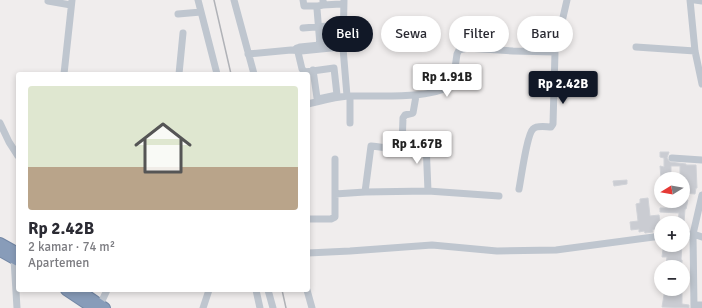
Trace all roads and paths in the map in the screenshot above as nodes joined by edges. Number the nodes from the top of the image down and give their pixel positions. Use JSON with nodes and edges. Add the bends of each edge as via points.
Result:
{"nodes":[{"id":1,"x":198,"y":0,"type":"edge"},
{"id":2,"x":234,"y":0,"type":"edge"},
{"id":3,"x":303,"y":0,"type":"edge"},
{"id":4,"x":566,"y":0,"type":"edge"},
{"id":5,"x":690,"y":0,"type":"edge"},
{"id":6,"x":695,"y":0,"type":"edge"},
{"id":7,"x":48,"y":1,"type":"dead end"},
{"id":8,"x":702,"y":1,"type":"edge"},
{"id":9,"x":72,"y":2,"type":"edge"},
{"id":10,"x":342,"y":2,"type":"edge"},
{"id":11,"x":321,"y":4,"type":"edge"},
{"id":12,"x":201,"y":12,"type":"junction"},
{"id":13,"x":178,"y":14,"type":"dead end"},
{"id":14,"x":563,"y":16,"type":"edge"},
{"id":15,"x":318,"y":27,"type":"junction"},
{"id":16,"x":322,"y":27,"type":"edge"},
{"id":17,"x":303,"y":28,"type":"dead end"},
{"id":18,"x":183,"y":33,"type":"dead end"},
{"id":19,"x":636,"y":47,"type":"dead end"},
{"id":20,"x":296,"y":50,"type":"junction"},
{"id":21,"x":517,"y":51,"type":"edge"},
{"id":22,"x":695,"y":51,"type":"junction"},
{"id":23,"x":555,"y":52,"type":"edge"},
{"id":24,"x":248,"y":54,"type":"junction"},
{"id":25,"x":313,"y":70,"type":"junction"},
{"id":26,"x":64,"y":72,"type":"edge"},
{"id":27,"x":179,"y":72,"type":"edge"},
{"id":28,"x":216,"y":72,"type":"edge"},
{"id":29,"x":253,"y":72,"type":"edge"},
{"id":30,"x":702,"y":84,"type":"edge"},
{"id":31,"x":349,"y":96,"type":"junction"},
{"id":32,"x":416,"y":96,"type":"junction"},
{"id":33,"x":310,"y":104,"type":"edge"},
{"id":34,"x":0,"y":123,"type":"edge"},
{"id":35,"x":350,"y":123,"type":"dead end"},
{"id":36,"x":402,"y":145,"type":"junction"},
{"id":37,"x":16,"y":153,"type":"edge"},
{"id":38,"x":672,"y":158,"type":"dead end"},
{"id":39,"x":335,"y":160,"type":"dead end"},
{"id":40,"x":702,"y":160,"type":"edge"},
{"id":41,"x":519,"y":189,"type":"dead end"},
{"id":42,"x":428,"y":191,"type":"junction"},
{"id":43,"x":365,"y":192,"type":"junction"},
{"id":44,"x":336,"y":194,"type":"junction"},
{"id":45,"x":702,"y":195,"type":"edge"},
{"id":46,"x":499,"y":196,"type":"dead end"},
{"id":47,"x":701,"y":207,"type":"edge"},
{"id":48,"x":310,"y":219,"type":"edge"},
{"id":49,"x":690,"y":234,"type":"edge"},
{"id":50,"x":693,"y":234,"type":"junction"},
{"id":51,"x":654,"y":237,"type":"edge"},
{"id":52,"x":702,"y":237,"type":"edge"},
{"id":53,"x":0,"y":243,"type":"edge"},
{"id":54,"x":0,"y":251,"type":"edge"},
{"id":55,"x":310,"y":253,"type":"edge"},
{"id":56,"x":16,"y":254,"type":"edge"},
{"id":57,"x":16,"y":255,"type":"edge"},
{"id":58,"x":17,"y":292,"type":"edge"},
{"id":59,"x":70,"y":292,"type":"edge"},
{"id":60,"x":81,"y":292,"type":"edge"},
{"id":61,"x":104,"y":292,"type":"edge"},
{"id":62,"x":208,"y":292,"type":"edge"},
{"id":63,"x":256,"y":292,"type":"edge"},
{"id":64,"x":269,"y":292,"type":"edge"},
{"id":65,"x":308,"y":292,"type":"edge"},
{"id":66,"x":702,"y":305,"type":"edge"},
{"id":67,"x":694,"y":306,"type":"edge"},
{"id":68,"x":100,"y":307,"type":"edge"},
{"id":69,"x":17,"y":308,"type":"edge"},
{"id":70,"x":203,"y":308,"type":"edge"},
{"id":71,"x":260,"y":308,"type":"edge"},
{"id":72,"x":273,"y":308,"type":"edge"},
{"id":73,"x":312,"y":308,"type":"edge"}],
"edges":[{"from":1,"to":12,"type":"street"},
{"from":2,"to":24,"type":"street"},
{"from":3,"to":11,"type":"street","via":[[304,6]]},
{"from":4,"to":14,"type":"street"},
{"from":5,"to":22,"type":"street"},
{"from":6,"to":8,"type":"street"},
{"from":7,"to":9,"type":"street"},
{"from":9,"to":26,"type":"street"},
{"from":10,"to":11,"type":"street"},
{"from":10,"to":31,"type":"street","via":[[343,48]]},
{"from":11,"to":15,"type":"street"},
{"from":12,"to":13,"type":"street"},
{"from":12,"to":28,"type":"street"},
{"from":15,"to":16,"type":"street"},
{"from":15,"to":17,"type":"street"},
{"from":15,"to":20,"type":"street","via":[[320,47]]},
{"from":18,"to":27,"type":"street"},
{"from":19,"to":22,"type":"street"},
{"from":20,"to":24,"type":"street"},
{"from":20,"to":25,"type":"street","via":[[303,70]]},
{"from":21,"to":32,"type":"street","via":[[467,48],[459,50],[456,54],[451,85]]},
{"from":22,"to":30,"type":"street"},
{"from":23,"to":41,"type":"street","via":[[553,124],[551,127],[532,130]]},
{"from":24,"to":29,"type":"street"},
{"from":25,"to":25,"type":"street","via":[[316,97],[318,99],[337,95],[338,68]]},
{"from":31,"to":32,"type":"street"},
{"from":31,"to":33,"type":"street"},
{"from":31,"to":35,"type":"street"},
{"from":32,"to":36,"type":"street","via":[[413,113],[403,118]]},
{"from":34,"to":37,"type":"street"},
{"from":36,"to":42,"type":"street","via":[[426,143]]},
{"from":36,"to":43,"type":"street","via":[[388,148],[371,146]]},
{"from":38,"to":40,"type":"street"},
{"from":39,"to":44,"type":"street"},
{"from":42,"to":43,"type":"street"},
{"from":42,"to":46,"type":"street"},
{"from":43,"to":44,"type":"street"},
{"from":44,"to":48,"type":"street","via":[[335,217]]},
{"from":45,"to":47,"type":"street"},
{"from":47,"to":50,"type":"street"},
{"from":49,"to":50,"type":"street"},
{"from":50,"to":52,"type":"street"},
{"from":50,"to":67,"type":"street"},
{"from":51,"to":55,"type":"street","via":[[556,250],[497,251],[432,245]]},
{"from":53,"to":56,"type":"highway"},
{"from":54,"to":57,"type":"highway"},
{"from":58,"to":69,"type":"street"},
{"from":59,"to":68,"type":"highway"},
{"from":60,"to":68,"type":"highway"},
{"from":61,"to":68,"type":"street"},
{"from":62,"to":70,"type":"street"},
{"from":63,"to":71,"type":"street"},
{"from":64,"to":72,"type":"street"},
{"from":65,"to":73,"type":"street"},
{"from":66,"to":67,"type":"street"}]}
